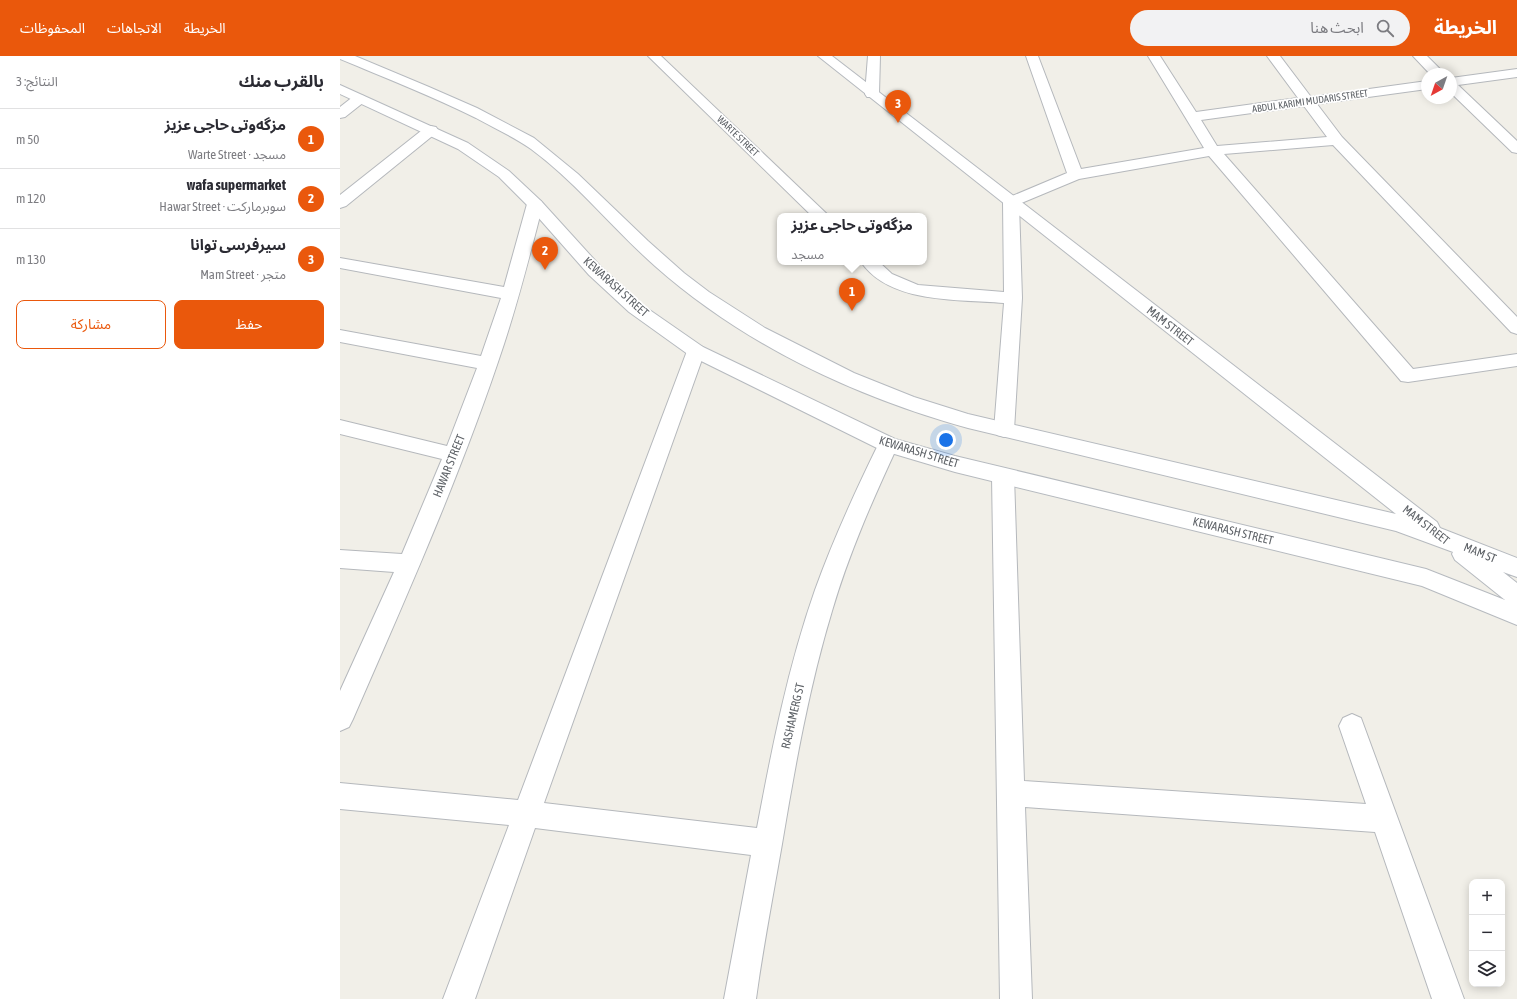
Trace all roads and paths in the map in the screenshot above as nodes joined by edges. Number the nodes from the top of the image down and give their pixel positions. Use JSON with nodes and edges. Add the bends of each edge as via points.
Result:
{"nodes":[{"id":1,"x":344,"y":56,"type":"edge"},
{"id":2,"x":654,"y":56,"type":"edge"},
{"id":3,"x":824,"y":56,"type":"edge"},
{"id":4,"x":874,"y":56,"type":"edge"},
{"id":5,"x":1032,"y":56,"type":"edge"},
{"id":6,"x":1154,"y":56,"type":"edge"},
{"id":7,"x":1273,"y":56,"type":"edge"},
{"id":8,"x":1419,"y":56,"type":"edge"},
{"id":9,"x":1432,"y":68,"type":"edge"},
{"id":10,"x":1517,"y":73,"type":"edge"},
{"id":11,"x":1457,"y":81,"type":"edge"},
{"id":12,"x":1421,"y":86,"type":"edge"},
{"id":13,"x":340,"y":89,"type":"edge"},
{"id":14,"x":1457,"y":91,"type":"edge"},
{"id":15,"x":872,"y":94,"type":"junction"},
{"id":16,"x":359,"y":99,"type":"junction"},
{"id":17,"x":1308,"y":101,"type":"junction"},
{"id":18,"x":340,"y":114,"type":"edge"},
{"id":19,"x":1192,"y":117,"type":"junction"},
{"id":20,"x":431,"y":130,"type":"junction"},
{"id":21,"x":1511,"y":137,"type":"edge"},
{"id":22,"x":1337,"y":140,"type":"junction"},
{"id":23,"x":1517,"y":149,"type":"edge"},
{"id":24,"x":1213,"y":150,"type":"junction"},
{"id":25,"x":1075,"y":175,"type":"junction"},
{"id":26,"x":1011,"y":202,"type":"junction"},
{"id":27,"x":340,"y":203,"type":"edge"},
{"id":28,"x":535,"y":204,"type":"junction"},
{"id":29,"x":818,"y":213,"type":"edge"},
{"id":30,"x":340,"y":263,"type":"edge"},
{"id":31,"x":872,"y":265,"type":"edge"},
{"id":32,"x":511,"y":294,"type":"junction"},
{"id":33,"x":1013,"y":298,"type":"junction"},
{"id":34,"x":1514,"y":322,"type":"edge"},
{"id":35,"x":340,"y":336,"type":"edge"},
{"id":36,"x":696,"y":351,"type":"junction"},
{"id":37,"x":1517,"y":360,"type":"edge"},
{"id":38,"x":488,"y":364,"type":"junction"},
{"id":39,"x":340,"y":427,"type":"edge"},
{"id":40,"x":1004,"y":430,"type":"junction"},
{"id":41,"x":888,"y":445,"type":"junction"},
{"id":42,"x":454,"y":455,"type":"junction"},
{"id":43,"x":1003,"y":476,"type":"junction"},
{"id":44,"x":1442,"y":538,"type":"junction"},
{"id":45,"x":340,"y":559,"type":"edge"},
{"id":46,"x":410,"y":564,"type":"junction"},
{"id":47,"x":1517,"y":568,"type":"edge"},
{"id":48,"x":1517,"y":596,"type":"edge"},
{"id":49,"x":1517,"y":615,"type":"edge"},
{"id":50,"x":340,"y":719,"type":"edge"},
{"id":51,"x":1352,"y":726,"type":"dead end"},
{"id":52,"x":1011,"y":793,"type":"junction"},
{"id":53,"x":340,"y":796,"type":"edge"},
{"id":54,"x":528,"y":814,"type":"junction"},
{"id":55,"x":1385,"y":819,"type":"junction"},
{"id":56,"x":768,"y":843,"type":"junction"},
{"id":57,"x":459,"y":999,"type":"edge"},
{"id":58,"x":740,"y":999,"type":"edge"},
{"id":59,"x":1016,"y":999,"type":"edge"},
{"id":60,"x":1448,"y":999,"type":"edge"}],
"edges":[{"from":1,"to":40,"type":"street","via":[[441,96],[503,126],[536,146],[566,170],[677,276],[720,309],[760,333],[893,397]]},
{"from":2,"to":29,"type":"street","name":"WARTE STREET"},
{"from":3,"to":15,"type":"street","name":"MAM STREET"},
{"from":4,"to":15,"type":"street"},
{"from":5,"to":25,"type":"street"},
{"from":6,"to":19,"type":"street"},
{"from":7,"to":17,"type":"street"},
{"from":8,"to":9,"type":"street"},
{"from":10,"to":11,"type":"street"},
{"from":12,"to":17,"type":"street","name":"ABDUL KARIMI MUDARIS STREET"},
{"from":13,"to":16,"type":"street","name":"KEWARASH STREET"},
{"from":14,"to":21,"type":"street"},
{"from":15,"to":26,"type":"street","name":"MAM STREET"},
{"from":16,"to":18,"type":"street"},
{"from":16,"to":20,"type":"street","name":"KEWARASH STREET"},
{"from":17,"to":19,"type":"street","name":"ABDUL KARIMI MUDARIS STREET"},
{"from":17,"to":22,"type":"street"},
{"from":19,"to":24,"type":"street"},
{"from":20,"to":27,"type":"street"},
{"from":20,"to":28,"type":"street","name":"KEWARASH STREET","via":[[483,158]]},
{"from":21,"to":23,"type":"street"},
{"from":22,"to":24,"type":"street"},
{"from":22,"to":34,"type":"street"},
{"from":24,"to":25,"type":"street"},
{"from":24,"to":37,"type":"street","via":[[1408,376]]},
{"from":25,"to":26,"type":"street"},
{"from":26,"to":33,"type":"street"},
{"from":26,"to":44,"type":"street","name":"MAM STREET"},
{"from":28,"to":32,"type":"street","name":"HAWAR STREET"},
{"from":28,"to":36,"type":"street","name":"KEWARASH STREET","via":[[595,271],[629,303]]},
{"from":30,"to":32,"type":"street"},
{"from":31,"to":33,"type":"street","via":[[886,278],[915,290]]},
{"from":32,"to":38,"type":"street","name":"HAWAR STREET"},
{"from":33,"to":40,"type":"street"},
{"from":35,"to":38,"type":"street"},
{"from":36,"to":41,"type":"street","name":"KEWARASH STREET"},
{"from":36,"to":54,"type":"street"},
{"from":38,"to":42,"type":"street","name":"HAWAR STREET"},
{"from":39,"to":42,"type":"street"},
{"from":40,"to":44,"type":"street","via":[[1340,508]]},
{"from":41,"to":43,"type":"street","name":"KEWARASH STREET"},
{"from":41,"to":56,"type":"street","name":"RASHAMERG ST","via":[[864,494],[820,610],[783,755]]},
{"from":42,"to":46,"type":"street","name":"HAWAR STREET"},
{"from":43,"to":49,"type":"street","name":"KEWARASH STREET","via":[[1426,578]]},
{"from":43,"to":52,"type":"street"},
{"from":44,"to":47,"type":"street","name":"MAM ST"},
{"from":44,"to":48,"type":"street","name":"MAM STREET"},
{"from":45,"to":46,"type":"street"},
{"from":46,"to":50,"type":"street","name":"HAWAR STREET"},
{"from":51,"to":55,"type":"street"},
{"from":52,"to":55,"type":"street"},
{"from":52,"to":59,"type":"street"},
{"from":53,"to":54,"type":"street"},
{"from":54,"to":56,"type":"street"},
{"from":54,"to":57,"type":"street"},
{"from":55,"to":60,"type":"street"},
{"from":56,"to":58,"type":"street","name":"RASHAMERG ST","via":[[750,930]]}]}
